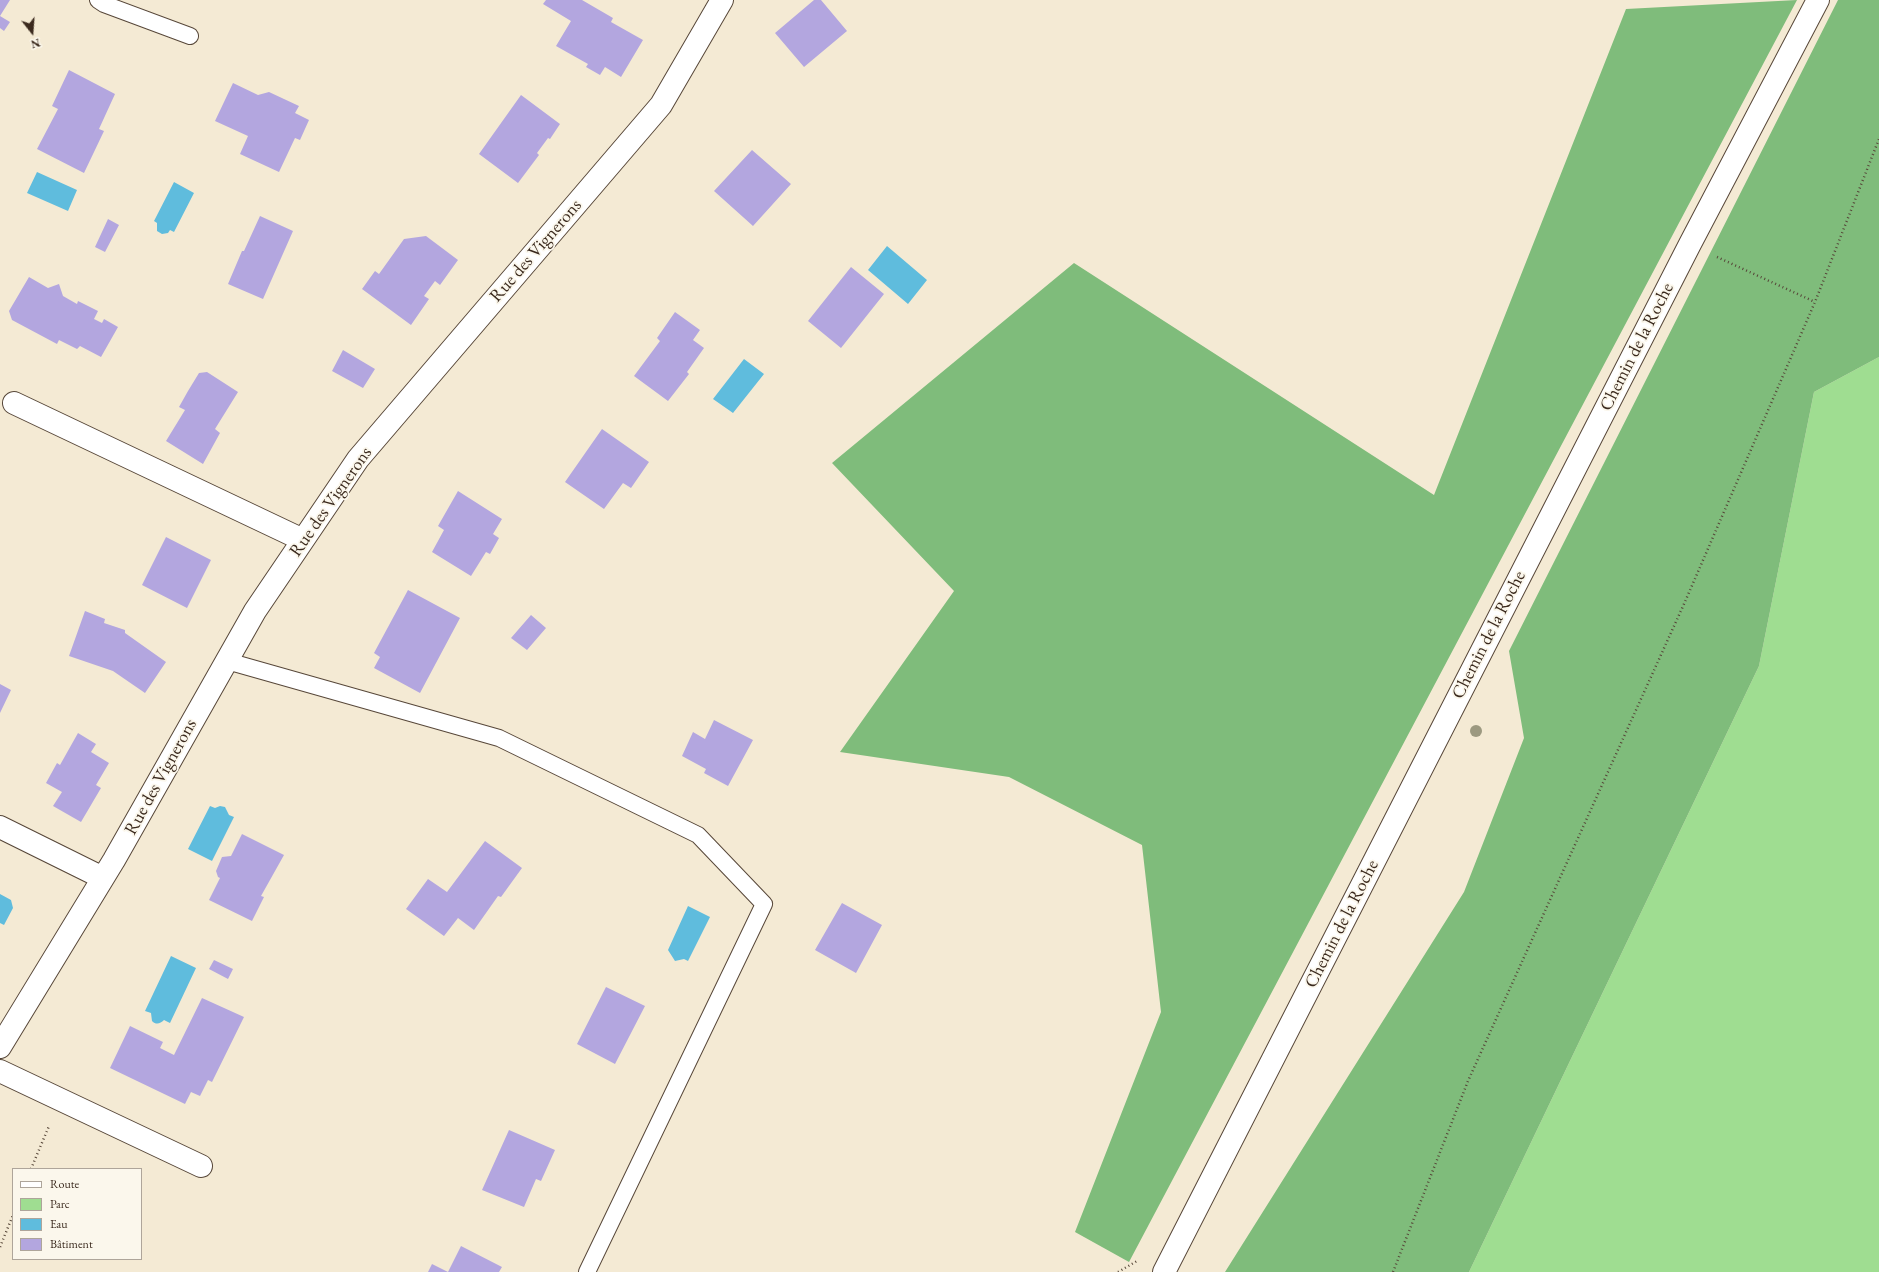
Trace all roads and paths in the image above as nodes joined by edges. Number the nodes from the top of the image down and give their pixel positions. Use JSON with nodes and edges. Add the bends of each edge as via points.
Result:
{"nodes":[{"id":1,"x":98,"y":0,"type":"edge"},
{"id":2,"x":722,"y":0,"type":"edge"},
{"id":3,"x":1818,"y":0,"type":"edge"},
{"id":4,"x":190,"y":36,"type":"dead end"},
{"id":5,"x":1879,"y":139,"type":"edge"},
{"id":6,"x":1690,"y":244,"type":"junction"},
{"id":7,"x":1815,"y":302,"type":"junction"},
{"id":8,"x":14,"y":403,"type":"dead end"},
{"id":9,"x":303,"y":540,"type":"junction"},
{"id":10,"x":227,"y":661,"type":"junction"},
{"id":11,"x":0,"y":827,"type":"edge"},
{"id":12,"x":103,"y":878,"type":"junction"},
{"id":13,"x":0,"y":1047,"type":"edge"},
{"id":14,"x":0,"y":1071,"type":"edge"},
{"id":15,"x":60,"y":1099,"type":"junction"},
{"id":16,"x":201,"y":1166,"type":"dead end"},
{"id":17,"x":32,"y":1168,"type":"edge"},
{"id":18,"x":12,"y":1217,"type":"edge"},
{"id":19,"x":0,"y":1247,"type":"edge"},
{"id":20,"x":587,"y":1272,"type":"edge"},
{"id":21,"x":1164,"y":1272,"type":"edge"},
{"id":22,"x":1393,"y":1272,"type":"edge"}],
"edges":[{"from":1,"to":4,"type":"lane"},
{"from":2,"to":9,"type":"street","name":"Rue des Vignerons","via":[[661,105],[358,459]]},
{"from":3,"to":6,"type":"street","name":"Chemin de la Roche"},
{"from":5,"to":7,"type":"path"},
{"from":6,"to":7,"type":"path"},
{"from":6,"to":21,"type":"street","name":"Chemin de la Roche"},
{"from":7,"to":22,"type":"path","via":[[1684,604],[1468,1081]]},
{"from":8,"to":9,"type":"street"},
{"from":9,"to":10,"type":"street","name":"Rue des Vignerons","via":[[255,611]]},
{"from":10,"to":12,"type":"street","name":"Rue des Vignerons"},
{"from":10,"to":20,"type":"lane","via":[[499,738],[698,835],[764,904]]},
{"from":11,"to":12,"type":"street"},
{"from":12,"to":13,"type":"street","name":"Rue des Vignerons"},
{"from":14,"to":15,"type":"street"},
{"from":15,"to":16,"type":"street"},
{"from":15,"to":17,"type":"path"},
{"from":18,"to":19,"type":"path"}]}
